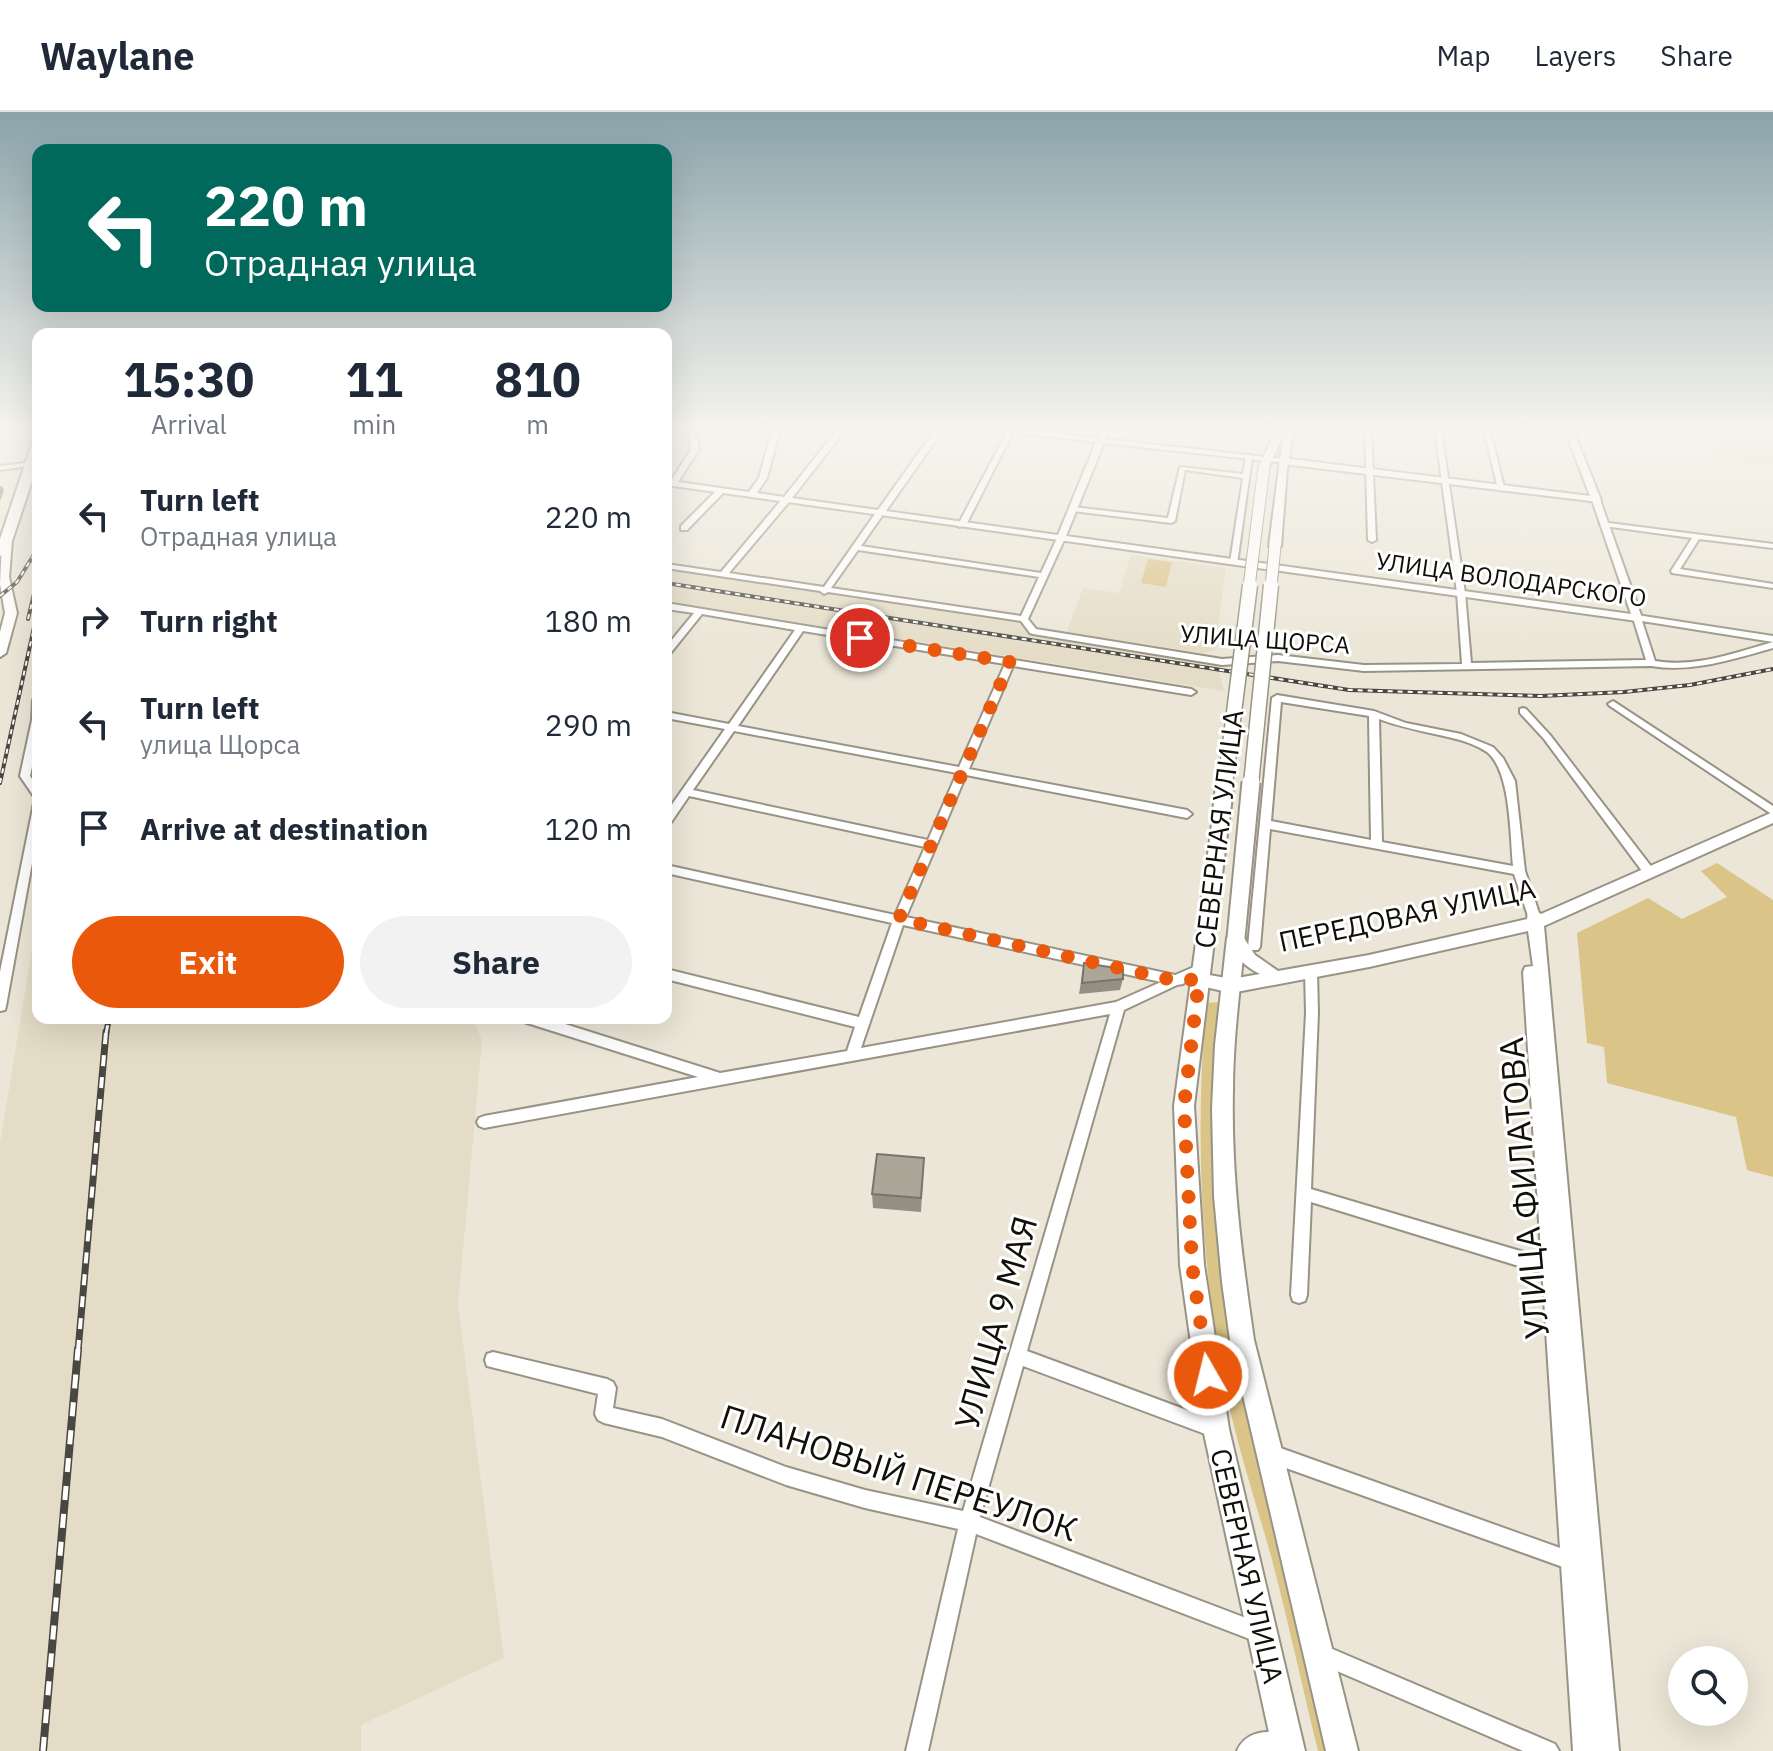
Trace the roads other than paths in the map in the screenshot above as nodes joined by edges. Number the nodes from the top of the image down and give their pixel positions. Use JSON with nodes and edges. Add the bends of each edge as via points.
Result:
{"nodes":[{"id":1,"x":16,"y":506,"type":"edge"},
{"id":2,"x":17,"y":506,"type":"edge"},
{"id":3,"x":706,"y":506,"type":"edge"},
{"id":4,"x":781,"y":506,"type":"edge"},
{"id":5,"x":833,"y":506,"type":"edge"},
{"id":6,"x":885,"y":506,"type":"edge"},
{"id":7,"x":971,"y":506,"type":"edge"},
{"id":8,"x":1174,"y":506,"type":"edge"},
{"id":9,"x":1241,"y":506,"type":"edge"},
{"id":10,"x":1260,"y":506,"type":"edge"},
{"id":11,"x":1278,"y":506,"type":"edge"},
{"id":12,"x":1371,"y":506,"type":"edge"},
{"id":13,"x":1448,"y":506,"type":"edge"},
{"id":14,"x":1598,"y":506,"type":"edge"},
{"id":15,"x":1073,"y":509,"type":"joint"},
{"id":16,"x":880,"y":513,"type":"junction"},
{"id":17,"x":1604,"y":524,"type":"junction"},
{"id":18,"x":962,"y":525,"type":"junction"},
{"id":19,"x":684,"y":528,"type":"dead end"},
{"id":20,"x":1697,"y":536,"type":"junction"},
{"id":21,"x":1061,"y":538,"type":"junction"},
{"id":22,"x":1372,"y":540,"type":"dead end"},
{"id":23,"x":1773,"y":546,"type":"edge"},
{"id":24,"x":855,"y":547,"type":"junction"},
{"id":25,"x":0,"y":553,"type":"edge"},
{"id":26,"x":1234,"y":562,"type":"junction"},
{"id":27,"x":672,"y":567,"type":"edge"},
{"id":28,"x":723,"y":575,"type":"junction"},
{"id":29,"x":1045,"y":576,"type":"junction"},
{"id":30,"x":3,"y":586,"type":"edge"},
{"id":31,"x":1773,"y":586,"type":"edge"},
{"id":32,"x":824,"y":592,"type":"junction"},
{"id":33,"x":1461,"y":593,"type":"junction"},
{"id":34,"x":672,"y":607,"type":"edge"},
{"id":35,"x":699,"y":612,"type":"junction"},
{"id":36,"x":1637,"y":618,"type":"junction"},
{"id":37,"x":1024,"y":619,"type":"junction"},
{"id":38,"x":800,"y":629,"type":"junction"},
{"id":39,"x":1773,"y":639,"type":"edge"},
{"id":40,"x":1773,"y":645,"type":"edge"},
{"id":41,"x":672,"y":646,"type":"edge"},
{"id":42,"x":0,"y":653,"type":"edge"},
{"id":43,"x":1010,"y":662,"type":"junction"},
{"id":44,"x":1651,"y":663,"type":"junction"},
{"id":45,"x":1467,"y":666,"type":"junction"},
{"id":46,"x":1191,"y":692,"type":"dead end"},
{"id":47,"x":1613,"y":704,"type":"dead end"},
{"id":48,"x":1523,"y":711,"type":"dead end"},
{"id":49,"x":1374,"y":714,"type":"junction"},
{"id":50,"x":672,"y":716,"type":"edge"},
{"id":51,"x":730,"y":727,"type":"junction"},
{"id":52,"x":32,"y":743,"type":"edge"},
{"id":53,"x":961,"y":771,"type":"junction"},
{"id":54,"x":32,"y":788,"type":"edge"},
{"id":55,"x":686,"y":792,"type":"junction"},
{"id":56,"x":1773,"y":810,"type":"edge"},
{"id":57,"x":672,"y":812,"type":"edge"},
{"id":58,"x":1187,"y":814,"type":"dead end"},
{"id":59,"x":1773,"y":817,"type":"edge"},
{"id":60,"x":1265,"y":824,"type":"junction"},
{"id":61,"x":32,"y":832,"type":"edge"},
{"id":62,"x":929,"y":844,"type":"junction"},
{"id":63,"x":1377,"y":846,"type":"junction"},
{"id":64,"x":1646,"y":868,"type":"junction"},
{"id":65,"x":672,"y":870,"type":"edge"},
{"id":66,"x":1519,"y":871,"type":"junction"},
{"id":67,"x":899,"y":919,"type":"junction"},
{"id":68,"x":1526,"y":926,"type":"junction"},
{"id":69,"x":1236,"y":938,"type":"junction"},
{"id":70,"x":1254,"y":947,"type":"dead end"},
{"id":71,"x":1311,"y":971,"type":"junction"},
{"id":72,"x":1270,"y":972,"type":"junction"},
{"id":73,"x":672,"y":976,"type":"edge"},
{"id":74,"x":1192,"y":977,"type":"junction"},
{"id":75,"x":1231,"y":980,"type":"junction"},
{"id":76,"x":0,"y":1006,"type":"edge"},
{"id":77,"x":1118,"y":1007,"type":"junction"},
{"id":78,"x":861,"y":1023,"type":"junction"},
{"id":79,"x":548,"y":1024,"type":"edge"},
{"id":80,"x":853,"y":1053,"type":"junction"},
{"id":81,"x":718,"y":1078,"type":"junction"},
{"id":82,"x":484,"y":1122,"type":"dead end"},
{"id":83,"x":1303,"y":1193,"type":"junction"},
{"id":84,"x":1554,"y":1269,"type":"junction"},
{"id":85,"x":1299,"y":1295,"type":"dead end"},
{"id":86,"x":1018,"y":1356,"type":"junction"},
{"id":87,"x":493,"y":1360,"type":"dead end"},
{"id":88,"x":1216,"y":1429,"type":"junction"},
{"id":89,"x":1269,"y":1452,"type":"junction"},
{"id":90,"x":969,"y":1522,"type":"junction"},
{"id":91,"x":1574,"y":1562,"type":"junction"},
{"id":92,"x":1261,"y":1633,"type":"junction"},
{"id":93,"x":1318,"y":1653,"type":"junction"},
{"id":94,"x":1288,"y":1746,"type":"edge"},
{"id":95,"x":917,"y":1751,"type":"edge"},
{"id":96,"x":1248,"y":1751,"type":"edge"},
{"id":97,"x":1342,"y":1751,"type":"edge"},
{"id":98,"x":1548,"y":1751,"type":"edge"},
{"id":99,"x":1587,"y":1751,"type":"edge"},
{"id":100,"x":1605,"y":1751,"type":"edge"}],
"edges":[{"from":1,"to":25,"type":"street"},
{"from":2,"to":30,"type":"main road","via":[[7,541]]},
{"from":3,"to":19,"type":"street"},
{"from":4,"to":28,"type":"street"},
{"from":5,"to":16,"type":"street","name":"УЛИЦА ВОЛОДАРСКОГО"},
{"from":6,"to":16,"type":"street"},
{"from":7,"to":18,"type":"street"},
{"from":8,"to":15,"type":"street","via":[[1171,521]]},
{"from":9,"to":26,"type":"street"},
{"from":10,"to":74,"type":"main road","name":"СЕВЕРНАЯ УЛИЦА","bridge":true,"via":[[1206,932]]},
{"from":11,"to":69,"type":"main road","name":"СЕВЕРНАЯ УЛИЦА","bridge":true},
{"from":12,"to":22,"type":"street"},
{"from":13,"to":33,"type":"street"},
{"from":14,"to":17,"type":"street"},
{"from":15,"to":21,"type":"street"},
{"from":16,"to":18,"type":"street","name":"УЛИЦА ВОЛОДАРСКОГО"},
{"from":16,"to":24,"type":"street"},
{"from":17,"to":20,"type":"street"},
{"from":17,"to":36,"type":"street"},
{"from":18,"to":21,"type":"street","name":"УЛИЦА ВОЛОДАРСКОГО"},
{"from":20,"to":23,"type":"street"},
{"from":20,"to":31,"type":"street","via":[[1675,571]]},
{"from":21,"to":26,"type":"street","name":"УЛИЦА ВОЛОДАРСКОГО"},
{"from":21,"to":29,"type":"street"},
{"from":24,"to":29,"type":"street"},
{"from":24,"to":32,"type":"street"},
{"from":26,"to":33,"type":"street","name":"УЛИЦА ВОЛОДАРСКОГО"},
{"from":27,"to":28,"type":"street","name":"УЛИЦА ЩОРСА"},
{"from":28,"to":32,"type":"street","name":"УЛИЦА ЩОРСА"},
{"from":29,"to":37,"type":"street"},
{"from":30,"to":42,"type":"main road","via":[[11,613]]},
{"from":32,"to":37,"type":"street","name":"УЛИЦА ЩОРСА"},
{"from":33,"to":36,"type":"street","name":"УЛИЦА ВОЛОДАРСКОГО"},
{"from":33,"to":45,"type":"street"},
{"from":34,"to":35,"type":"street","name":"УЛИЦА ЩОРСА"},
{"from":35,"to":38,"type":"street","name":"УЛИЦА ЩОРСА"},
{"from":35,"to":41,"type":"street"},
{"from":36,"to":39,"type":"street","name":"УЛИЦА ВОЛОДАРСКОГО"},
{"from":36,"to":44,"type":"street"},
{"from":37,"to":45,"type":"street","name":"УЛИЦА ЩОРСА","via":[[1033,631],[1222,662],[1278,658],[1364,668]]},
{"from":38,"to":43,"type":"street","name":"УЛИЦА ЩОРСА"},
{"from":38,"to":51,"type":"street"},
{"from":40,"to":44,"type":"street","name":"УЛИЦА ЩОРСА","via":[[1709,662],[1664,667]]},
{"from":43,"to":46,"type":"street","name":"УЛИЦА ЩОРСА"},
{"from":43,"to":53,"type":"street"},
{"from":44,"to":45,"type":"street","name":"УЛИЦА ЩОРСА"},
{"from":47,"to":56,"type":"street"},
{"from":48,"to":64,"type":"street"},
{"from":49,"to":60,"type":"street","name":"УЛИЦА ФИЛАТОВА","via":[[1277,698]]},
{"from":49,"to":63,"type":"street"},
{"from":49,"to":66,"type":"street","name":"УЛИЦА ФИЛАТОВА","via":[[1476,742],[1498,758],[1510,781]]},
{"from":50,"to":51,"type":"street"},
{"from":51,"to":53,"type":"street"},
{"from":51,"to":55,"type":"street"},
{"from":52,"to":54,"type":"street","via":[[25,776]]},
{"from":53,"to":58,"type":"street"},
{"from":53,"to":62,"type":"street"},
{"from":55,"to":57,"type":"street"},
{"from":55,"to":62,"type":"street"},
{"from":56,"to":64,"type":"main road","name":"ПЕРЕДОВАЯ УЛИЦА"},
{"from":59,"to":68,"type":"main road","name":"ПЕРЕДОВАЯ УЛИЦА"},
{"from":60,"to":63,"type":"street"},
{"from":60,"to":70,"type":"street"},
{"from":61,"to":76,"type":"street"},
{"from":62,"to":67,"type":"street"},
{"from":63,"to":66,"type":"street"},
{"from":64,"to":68,"type":"main road","name":"ПЕРЕДОВАЯ УЛИЦА"},
{"from":65,"to":67,"type":"street"},
{"from":66,"to":68,"type":"street","name":"УЛИЦА ФИЛАТОВА"},
{"from":67,"to":74,"type":"street"},
{"from":67,"to":78,"type":"street"},
{"from":68,"to":71,"type":"main road","name":"ПЕРЕДОВАЯ УЛИЦА"},
{"from":68,"to":72,"type":"main road","name":"ПЕРЕДОВАЯ УЛИЦА"},
{"from":68,"to":84,"type":"main road"},
{"from":68,"to":100,"type":"main road","name":"УЛИЦА ФИЛАТОВА","via":[[1568,1272]]},
{"from":69,"to":72,"type":"main road","name":"ПЕРЕДОВАЯ УЛИЦА","via":[[1240,953]]},
{"from":69,"to":75,"type":"main road","name":"СЕВЕРНАЯ УЛИЦА"},
{"from":71,"to":75,"type":"main road","name":"ПЕРЕДОВАЯ УЛИЦА"},
{"from":71,"to":83,"type":"street"},
{"from":72,"to":75,"type":"main road","name":"ПЕРЕДОВАЯ УЛИЦА"},
{"from":73,"to":78,"type":"street"},
{"from":74,"to":75,"type":"main road","name":"ПЕРЕДОВАЯ УЛИЦА"},
{"from":74,"to":77,"type":"street"},
{"from":74,"to":88,"type":"main road","name":"СЕВЕРНАЯ УЛИЦА","via":[[1184,1121],[1192,1265]]},
{"from":75,"to":89,"type":"main road","name":"СЕВЕРНАЯ УЛИЦА","via":[[1222,1106],[1226,1225],[1242,1340]]},
{"from":77,"to":80,"type":"street"},
{"from":77,"to":86,"type":"street","name":"УЛИЦА 9 МАЯ"},
{"from":78,"to":80,"type":"street"},
{"from":79,"to":81,"type":"street"},
{"from":80,"to":81,"type":"street"},
{"from":81,"to":82,"type":"street"},
{"from":83,"to":84,"type":"street"},
{"from":83,"to":85,"type":"street"},
{"from":84,"to":91,"type":"main road"},
{"from":86,"to":88,"type":"street"},
{"from":86,"to":90,"type":"street","name":"УЛИЦА 9 МАЯ"},
{"from":87,"to":90,"type":"street","name":"ПЛАНОВЫЙ ПЕРЕУЛОК","via":[[607,1388],[604,1414],[662,1428],[786,1476]]},
{"from":88,"to":92,"type":"main road","name":"СЕВЕРНАЯ УЛИЦА"},
{"from":89,"to":91,"type":"street"},
{"from":89,"to":93,"type":"main road","name":"СЕВЕРНАЯ УЛИЦА"},
{"from":90,"to":92,"type":"street","name":"ПЛАНОВЫЙ ПЕРЕУЛОК"},
{"from":90,"to":95,"type":"street","name":"УЛИЦА 9 МАЯ"},
{"from":91,"to":99,"type":"main road"},
{"from":92,"to":94,"type":"main road","name":"СЕВЕРНАЯ УЛИЦА"},
{"from":93,"to":97,"type":"main road","name":"СЕВЕРНАЯ УЛИЦА"},
{"from":93,"to":98,"type":"street"},
{"from":94,"to":96,"type":"street","via":[[1257,1743]]}]}
